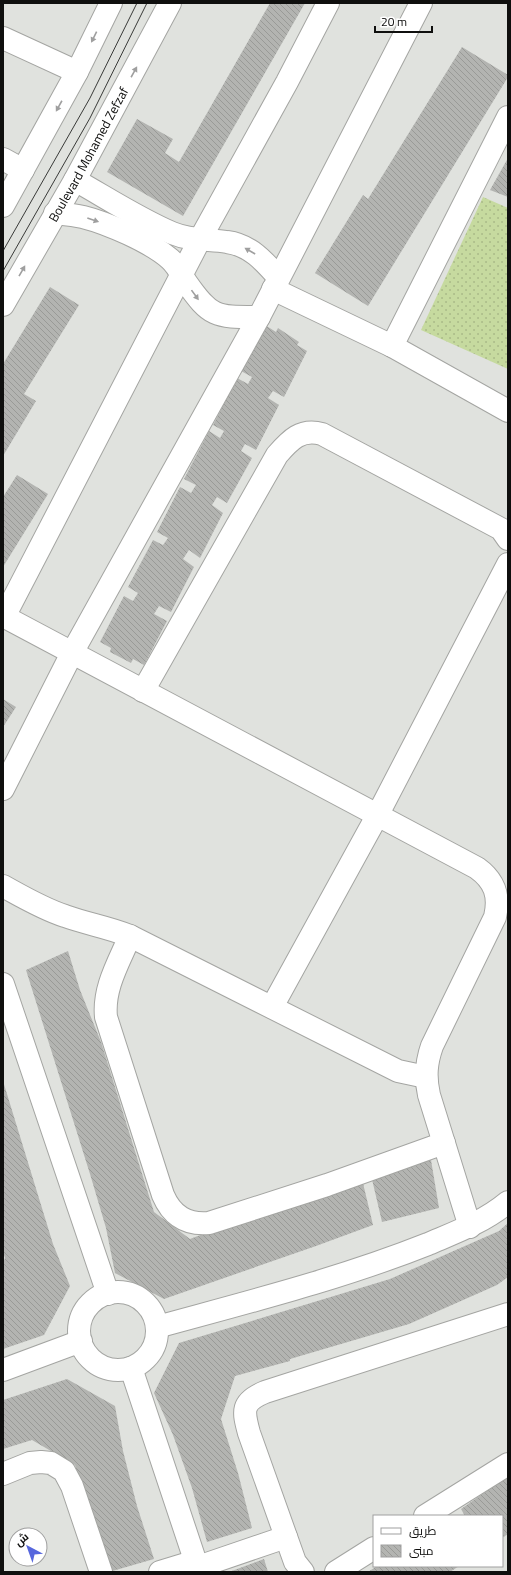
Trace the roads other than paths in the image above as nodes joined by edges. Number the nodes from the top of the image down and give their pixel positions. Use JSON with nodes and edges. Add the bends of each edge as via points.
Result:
{"nodes":[{"id":1,"x":111,"y":3,"type":"edge"},
{"id":2,"x":170,"y":3,"type":"edge"},
{"id":3,"x":328,"y":3,"type":"edge"},
{"id":4,"x":420,"y":3,"type":"edge"},
{"id":5,"x":3,"y":38,"type":"edge"},
{"id":6,"x":77,"y":72,"type":"junction"},
{"id":7,"x":508,"y":117,"type":"edge"},
{"id":8,"x":3,"y":160,"type":"edge"},
{"id":9,"x":24,"y":170,"type":"junction"},
{"id":10,"x":75,"y":180,"type":"junction"},
{"id":11,"x":3,"y":206,"type":"edge"},
{"id":12,"x":55,"y":213,"type":"junction"},
{"id":13,"x":199,"y":241,"type":"junction"},
{"id":14,"x":181,"y":275,"type":"junction"},
{"id":15,"x":276,"y":283,"type":"junction"},
{"id":16,"x":3,"y":305,"type":"edge"},
{"id":17,"x":259,"y":317,"type":"junction"},
{"id":18,"x":392,"y":346,"type":"junction"},
{"id":19,"x":508,"y":411,"type":"edge"},
{"id":20,"x":508,"y":539,"type":"edge"},
{"id":21,"x":508,"y":564,"type":"edge"},
{"id":22,"x":4,"y":616,"type":"edge"},
{"id":23,"x":72,"y":653,"type":"junction"},
{"id":24,"x":143,"y":691,"type":"junction"},
{"id":25,"x":3,"y":789,"type":"edge"},
{"id":26,"x":376,"y":816,"type":"junction"},
{"id":27,"x":3,"y":886,"type":"edge"},
{"id":28,"x":130,"y":936,"type":"junction"},
{"id":29,"x":3,"y":984,"type":"edge"},
{"id":30,"x":272,"y":1007,"type":"junction"},
{"id":31,"x":426,"y":1077,"type":"junction"},
{"id":32,"x":444,"y":1143,"type":"junction"},
{"id":33,"x":508,"y":1202,"type":"edge"},
{"id":34,"x":470,"y":1227,"type":"junction"},
{"id":35,"x":108,"y":1294,"type":"junction"},
{"id":36,"x":508,"y":1314,"type":"edge"},
{"id":37,"x":157,"y":1327,"type":"junction"},
{"id":38,"x":81,"y":1341,"type":"junction"},
{"id":39,"x":132,"y":1368,"type":"junction"},
{"id":40,"x":3,"y":1370,"type":"edge"},
{"id":41,"x":508,"y":1464,"type":"edge"},
{"id":42,"x":3,"y":1474,"type":"edge"},
{"id":43,"x":427,"y":1515,"type":"edge"},
{"id":44,"x":286,"y":1537,"type":"junction"},
{"id":45,"x":373,"y":1549,"type":"edge"},
{"id":46,"x":197,"y":1567,"type":"edge"},
{"id":47,"x":101,"y":1572,"type":"edge"},
{"id":48,"x":160,"y":1572,"type":"edge"},
{"id":49,"x":303,"y":1572,"type":"edge"},
{"id":50,"x":336,"y":1572,"type":"edge"}],
"edges":[{"from":1,"to":6,"type":"street","one_way":true},
{"from":10,"to":2,"type":"street","name":"Boulevard Mohamed Zefzaf","one_way":true},
{"from":3,"to":13,"type":"street"},
{"from":4,"to":15,"type":"street"},
{"from":5,"to":6,"type":"street"},
{"from":6,"to":9,"type":"street","one_way":true},
{"from":7,"to":18,"type":"street"},
{"from":8,"to":9,"type":"street"},
{"from":9,"to":11,"type":"street"},
{"from":10,"to":12,"type":"street","name":"Boulevard Mohamed Zefzaf"},
{"from":10,"to":13,"type":"street","via":[[168,231]]},
{"from":12,"to":14,"type":"street","one_way":true,"via":[[81,216],[143,242],[169,258]]},
{"from":16,"to":12,"type":"street","name":"Boulevard Mohamed Zefzaf","one_way":true},
{"from":13,"to":14,"type":"street"},
{"from":15,"to":13,"type":"street","one_way":true,"via":[[261,258],[240,246],[227,242]]},
{"from":14,"to":17,"type":"street","one_way":true,"via":[[203,305],[214,314],[224,317]]},
{"from":14,"to":22,"type":"street"},
{"from":15,"to":17,"type":"street"},
{"from":15,"to":18,"type":"street"},
{"from":17,"to":23,"type":"street"},
{"from":18,"to":19,"type":"street"},
{"from":20,"to":24,"type":"street","via":[[501,529],[322,434],[311,431],[300,435],[277,455]]},
{"from":21,"to":26,"type":"street"},
{"from":22,"to":23,"type":"street"},
{"from":23,"to":24,"type":"street"},
{"from":23,"to":25,"type":"street"},
{"from":24,"to":26,"type":"street"},
{"from":26,"to":30,"type":"street"},
{"from":26,"to":31,"type":"street","via":[[481,871],[491,881],[497,898],[497,908],[490,927],[432,1046],[426,1066]]},
{"from":27,"to":28,"type":"street","via":[[53,912]]},
{"from":28,"to":30,"type":"street"},
{"from":28,"to":32,"type":"street","via":[[108,987],[106,1017],[163,1195],[173,1212],[180,1218],[190,1223],[209,1223],[327,1185]]},
{"from":29,"to":35,"type":"street"},
{"from":30,"to":31,"type":"street","via":[[398,1071]]},
{"from":31,"to":32,"type":"street"},
{"from":32,"to":34,"type":"street"},
{"from":33,"to":34,"type":"street","via":[[494,1214]]},
{"from":34,"to":37,"type":"street","via":[[392,1258]]},
{"from":35,"to":37,"type":"street","via":[[129,1294],[139,1298],[154,1314]]},
{"from":35,"to":38,"type":"street","via":[[98,1298],[84,1312],[81,1321]]},
{"from":36,"to":44,"type":"street","via":[[264,1392],[249,1400],[244,1410],[246,1421]]},
{"from":37,"to":39,"type":"street","via":[[156,1340],[151,1352]]},
{"from":38,"to":39,"type":"street","via":[[86,1353],[106,1368]]},
{"from":38,"to":40,"type":"street"},
{"from":39,"to":46,"type":"street"},
{"from":41,"to":43,"type":"street"},
{"from":42,"to":47,"type":"street","via":[[30,1463],[41,1462],[51,1463],[64,1471],[72,1486]]},
{"from":44,"to":46,"type":"street"},
{"from":44,"to":49,"type":"street","via":[[295,1562]]},
{"from":45,"to":50,"type":"street"},
{"from":46,"to":48,"type":"street"}]}
